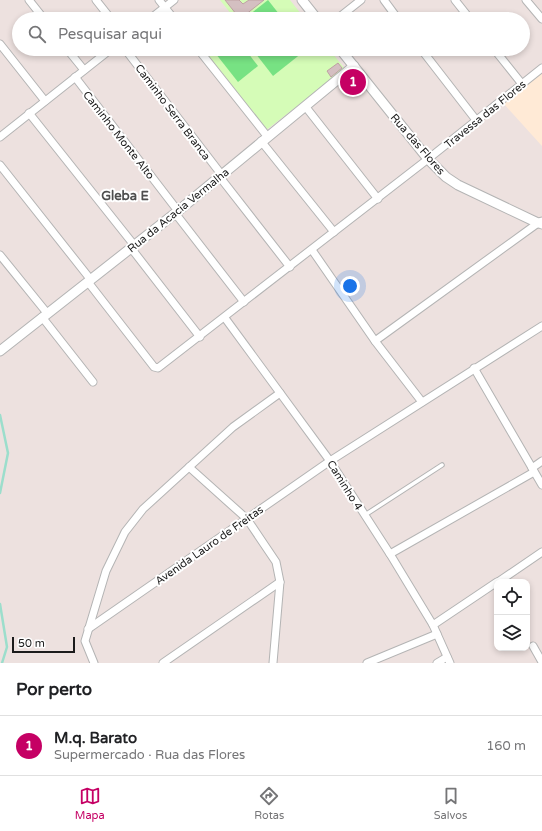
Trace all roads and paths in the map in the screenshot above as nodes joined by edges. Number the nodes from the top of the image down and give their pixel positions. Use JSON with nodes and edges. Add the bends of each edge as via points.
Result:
{"nodes":[{"id":1,"x":29,"y":0,"type":"edge"},
{"id":2,"x":96,"y":0,"type":"edge"},
{"id":3,"x":159,"y":0,"type":"edge"},
{"id":4,"x":174,"y":0,"type":"edge"},
{"id":5,"x":302,"y":0,"type":"edge"},
{"id":6,"x":361,"y":0,"type":"edge"},
{"id":7,"x":384,"y":0,"type":"edge"},
{"id":8,"x":455,"y":0,"type":"edge"},
{"id":9,"x":526,"y":0,"type":"edge"},
{"id":10,"x":165,"y":7,"type":"junction"},
{"id":11,"x":38,"y":12,"type":"edge"},
{"id":12,"x":105,"y":12,"type":"edge"},
{"id":13,"x":159,"y":12,"type":"edge"},
{"id":14,"x":169,"y":12,"type":"edge"},
{"id":15,"x":311,"y":12,"type":"edge"},
{"id":16,"x":346,"y":12,"type":"edge"},
{"id":17,"x":393,"y":12,"type":"edge"},
{"id":18,"x":464,"y":12,"type":"edge"},
{"id":19,"x":542,"y":19,"type":"edge"},
{"id":20,"x":0,"y":44,"type":"edge"},
{"id":21,"x":73,"y":56,"type":"edge"},
{"id":22,"x":102,"y":56,"type":"edge"},
{"id":23,"x":130,"y":56,"type":"edge"},
{"id":24,"x":203,"y":56,"type":"edge"},
{"id":25,"x":346,"y":56,"type":"edge"},
{"id":26,"x":426,"y":56,"type":"edge"},
{"id":27,"x":500,"y":56,"type":"edge"},
{"id":28,"x":354,"y":66,"type":"junction"},
{"id":29,"x":542,"y":68,"type":"edge"},
{"id":30,"x":84,"y":70,"type":"junction"},
{"id":31,"x":75,"y":78,"type":"junction"},
{"id":32,"x":522,"y":84,"type":"junction"},
{"id":33,"x":45,"y":101,"type":"junction"},
{"id":34,"x":305,"y":106,"type":"junction"},
{"id":35,"x":29,"y":113,"type":"junction"},
{"id":36,"x":476,"y":120,"type":"junction"},
{"id":37,"x":2,"y":132,"type":"edge"},
{"id":38,"x":264,"y":139,"type":"junction"},
{"id":39,"x":428,"y":160,"type":"junction"},
{"id":40,"x":0,"y":165,"type":"edge"},
{"id":41,"x":220,"y":175,"type":"junction"},
{"id":42,"x":378,"y":198,"type":"junction"},
{"id":43,"x":176,"y":212,"type":"junction"},
{"id":44,"x":541,"y":223,"type":"edge"},
{"id":45,"x":334,"y":232,"type":"junction"},
{"id":46,"x":132,"y":247,"type":"junction"},
{"id":47,"x":312,"y":250,"type":"junction"},
{"id":48,"x":0,"y":255,"type":"edge"},
{"id":49,"x":290,"y":267,"type":"junction"},
{"id":50,"x":89,"y":281,"type":"junction"},
{"id":51,"x":244,"y":302,"type":"junction"},
{"id":52,"x":45,"y":315,"type":"junction"},
{"id":53,"x":225,"y":318,"type":"junction"},
{"id":54,"x":542,"y":326,"type":"edge"},
{"id":55,"x":200,"y":337,"type":"junction"},
{"id":56,"x":374,"y":340,"type":"junction"},
{"id":57,"x":0,"y":351,"type":"edge"},
{"id":58,"x":474,"y":368,"type":"junction"},
{"id":59,"x":93,"y":382,"type":"dead end"},
{"id":60,"x":280,"y":393,"type":"junction"},
{"id":61,"x":422,"y":402,"type":"junction"},
{"id":62,"x":330,"y":461,"type":"junction"},
{"id":63,"x":542,"y":461,"type":"edge"},
{"id":64,"x":442,"y":465,"type":"dead end"},
{"id":65,"x":189,"y":467,"type":"junction"},
{"id":66,"x":533,"y":470,"type":"junction"},
{"id":67,"x":542,"y":485,"type":"edge"},
{"id":68,"x":364,"y":516,"type":"junction"},
{"id":69,"x":247,"y":519,"type":"junction"},
{"id":70,"x":542,"y":552,"type":"edge"},
{"id":71,"x":390,"y":554,"type":"junction"},
{"id":72,"x":502,"y":579,"type":"edge"},
{"id":73,"x":280,"y":582,"type":"junction"},
{"id":74,"x":494,"y":584,"type":"edge"},
{"id":75,"x":433,"y":625,"type":"junction"},
{"id":76,"x":88,"y":629,"type":"junction"},
{"id":77,"x":437,"y":634,"type":"junction"},
{"id":78,"x":533,"y":646,"type":"dead end"},
{"id":79,"x":448,"y":660,"type":"edge"},
{"id":80,"x":271,"y":662,"type":"edge"},
{"id":81,"x":542,"y":662,"type":"edge"},
{"id":82,"x":94,"y":663,"type":"edge"},
{"id":83,"x":163,"y":663,"type":"edge"},
{"id":84,"x":367,"y":663,"type":"edge"},
{"id":85,"x":437,"y":663,"type":"edge"}],
"edges":[{"from":1,"to":11,"type":"street"},
{"from":2,"to":12,"type":"street"},
{"from":3,"to":10,"type":"street"},
{"from":4,"to":10,"type":"street"},
{"from":5,"to":15,"type":"street"},
{"from":6,"to":16,"type":"street"},
{"from":7,"to":17,"type":"street"},
{"from":8,"to":18,"type":"street"},
{"from":9,"to":19,"type":"street"},
{"from":10,"to":13,"type":"street"},
{"from":10,"to":14,"type":"street"},
{"from":20,"to":33,"type":"street"},
{"from":21,"to":30,"type":"street"},
{"from":22,"to":30,"type":"street"},
{"from":23,"to":41,"type":"street","name":"Caminho Serra Branca"},
{"from":24,"to":38,"type":"street"},
{"from":25,"to":28,"type":"street","name":"Rua das Flores"},
{"from":26,"to":36,"type":"street"},
{"from":27,"to":32,"type":"street"},
{"from":28,"to":34,"type":"street","name":"Rua da Acacia Vermalha"},
{"from":28,"to":39,"type":"street","name":"Rua das Flores"},
{"from":29,"to":32,"type":"street","name":"Travessa das Flores"},
{"from":30,"to":31,"type":"street"},
{"from":31,"to":33,"type":"street"},
{"from":31,"to":43,"type":"street","name":"Caminho Monte Alto"},
{"from":32,"to":36,"type":"street","name":"Travessa das Flores"},
{"from":33,"to":35,"type":"street"},
{"from":34,"to":38,"type":"street","name":"Rua da Acacia Vermalha"},
{"from":34,"to":42,"type":"street"},
{"from":35,"to":37,"type":"street"},
{"from":35,"to":46,"type":"street"},
{"from":36,"to":39,"type":"street","name":"Travessa das Flores"},
{"from":38,"to":41,"type":"street","name":"Rua da Acacia Vermalha"},
{"from":38,"to":45,"type":"street"},
{"from":39,"to":42,"type":"street","name":"Travessa das Flores"},
{"from":39,"to":44,"type":"street","name":"Rua das Flores","via":[[458,185]]},
{"from":40,"to":50,"type":"street"},
{"from":41,"to":43,"type":"street","name":"Rua da Acacia Vermalha"},
{"from":41,"to":49,"type":"street","name":"Caminho Serra Branca"},
{"from":42,"to":45,"type":"street","name":"Travessa das Flores"},
{"from":43,"to":46,"type":"street","name":"Rua da Acacia Vermalha"},
{"from":43,"to":51,"type":"street","name":"Caminho Monte Alto"},
{"from":44,"to":56,"type":"street"},
{"from":45,"to":47,"type":"street","name":"Travessa das Flores"},
{"from":46,"to":50,"type":"street","name":"Rua da Acacia Vermalha"},
{"from":46,"to":55,"type":"street"},
{"from":47,"to":49,"type":"street","name":"Travessa das Flores"},
{"from":47,"to":56,"type":"street"},
{"from":48,"to":52,"type":"street"},
{"from":49,"to":51,"type":"street","name":"Travessa das Flores"},
{"from":50,"to":52,"type":"street","name":"Rua da Acacia Vermalha"},
{"from":50,"to":55,"type":"street","name":"Travessa das Flores","via":[[157,369]]},
{"from":51,"to":53,"type":"street","name":"Travessa das Flores"},
{"from":52,"to":57,"type":"street","name":"Rua da Acacia Vermalha"},
{"from":52,"to":59,"type":"street"},
{"from":53,"to":55,"type":"street","name":"Travessa das Flores"},
{"from":53,"to":60,"type":"street","name":"Caminho 4"},
{"from":54,"to":58,"type":"street","name":"Avenida Lauro de Freitas"},
{"from":56,"to":61,"type":"street"},
{"from":58,"to":61,"type":"street","name":"Avenida Lauro de Freitas"},
{"from":58,"to":66,"type":"street"},
{"from":60,"to":62,"type":"street","name":"Caminho 4"},
{"from":60,"to":65,"type":"street","via":[[233,427]]},
{"from":61,"to":62,"type":"street","name":"Avenida Lauro de Freitas"},
{"from":62,"to":68,"type":"street","name":"Caminho 4"},
{"from":62,"to":69,"type":"street","name":"Avenida Lauro de Freitas"},
{"from":63,"to":66,"type":"street"},
{"from":64,"to":68,"type":"lane"},
{"from":65,"to":69,"type":"street"},
{"from":65,"to":76,"type":"street","via":[[143,509],[118,543],[106,571]]},
{"from":66,"to":67,"type":"street"},
{"from":66,"to":71,"type":"street"},
{"from":68,"to":71,"type":"street","name":"Caminho 4"},
{"from":69,"to":73,"type":"street","via":[[276,562]]},
{"from":69,"to":76,"type":"street","name":"Avenida Lauro de Freitas"},
{"from":70,"to":72,"type":"street"},
{"from":71,"to":75,"type":"street","name":"Caminho 4"},
{"from":73,"to":80,"type":"street"},
{"from":73,"to":83,"type":"street"},
{"from":74,"to":75,"type":"street"},
{"from":75,"to":77,"type":"street","name":"Caminho 4"},
{"from":76,"to":82,"type":"street","via":[[85,641]]},
{"from":77,"to":79,"type":"street","name":"Caminho 4"},
{"from":77,"to":84,"type":"street"},
{"from":78,"to":81,"type":"street"},
{"from":79,"to":85,"type":"street"}]}
